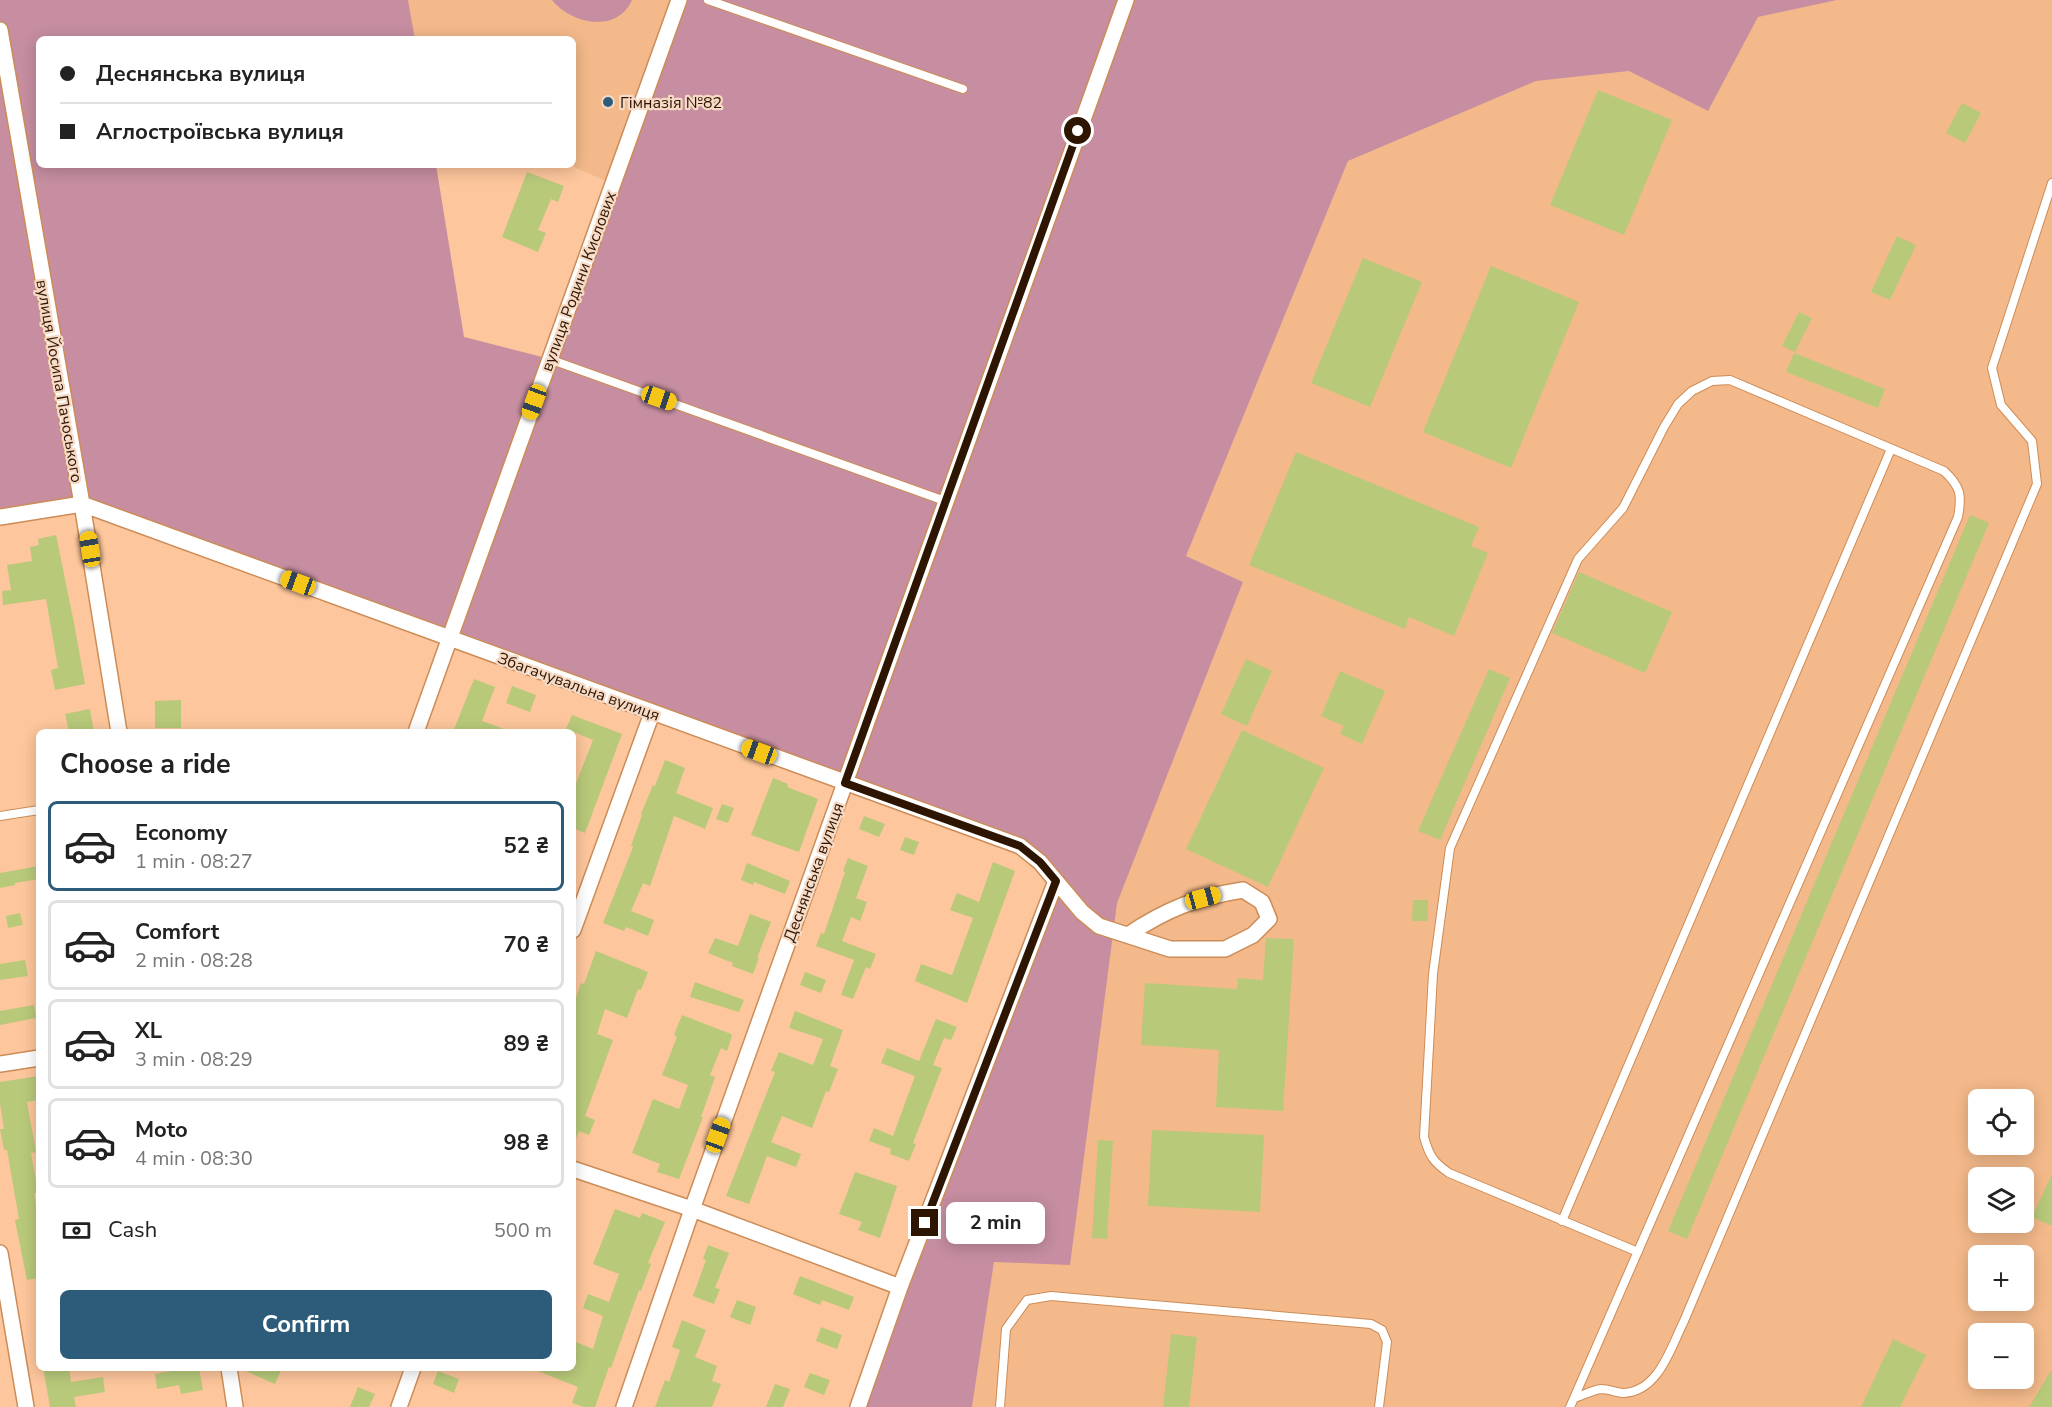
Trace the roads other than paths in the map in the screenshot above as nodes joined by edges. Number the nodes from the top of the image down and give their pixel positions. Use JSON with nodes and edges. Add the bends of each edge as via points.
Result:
{"nodes":[{"id":1,"x":679,"y":0,"type":"edge"},
{"id":2,"x":708,"y":0,"type":"edge"},
{"id":3,"x":1126,"y":0,"type":"edge"},
{"id":4,"x":0,"y":30,"type":"edge"},
{"id":5,"x":963,"y":89,"type":"dead end"},
{"id":6,"x":2052,"y":183,"type":"edge"},
{"id":7,"x":549,"y":359,"type":"junction"},
{"id":8,"x":1891,"y":449,"type":"junction"},
{"id":9,"x":945,"y":501,"type":"junction"},
{"id":10,"x":82,"y":504,"type":"junction"},
{"id":11,"x":0,"y":517,"type":"edge"},
{"id":12,"x":449,"y":638,"type":"junction"},
{"id":13,"x":652,"y":713,"type":"junction"},
{"id":14,"x":119,"y":729,"type":"edge"},
{"id":15,"x":417,"y":729,"type":"edge"},
{"id":16,"x":845,"y":783,"type":"junction"},
{"id":17,"x":36,"y":810,"type":"edge"},
{"id":18,"x":0,"y":816,"type":"edge"},
{"id":19,"x":1056,"y":881,"type":"junction"},
{"id":20,"x":576,"y":922,"type":"edge"},
{"id":21,"x":1128,"y":935,"type":"junction"},
{"id":22,"x":36,"y":1058,"type":"edge"},
{"id":23,"x":0,"y":1064,"type":"edge"},
{"id":24,"x":576,"y":1170,"type":"edge"},
{"id":25,"x":692,"y":1209,"type":"junction"},
{"id":26,"x":1562,"y":1221,"type":"junction"},
{"id":27,"x":1638,"y":1252,"type":"junction"},
{"id":28,"x":0,"y":1253,"type":"edge"},
{"id":29,"x":900,"y":1287,"type":"junction"},
{"id":30,"x":229,"y":1371,"type":"edge"},
{"id":31,"x":412,"y":1371,"type":"edge"},
{"id":32,"x":1574,"y":1398,"type":"junction"},
{"id":33,"x":26,"y":1407,"type":"edge"},
{"id":34,"x":235,"y":1407,"type":"edge"},
{"id":35,"x":399,"y":1407,"type":"edge"},
{"id":36,"x":624,"y":1407,"type":"edge"},
{"id":37,"x":858,"y":1407,"type":"edge"},
{"id":38,"x":1000,"y":1407,"type":"edge"},
{"id":39,"x":1379,"y":1407,"type":"edge"},
{"id":40,"x":1570,"y":1407,"type":"edge"}],
"edges":[{"from":1,"to":7,"type":"street","name":"вулиця Родини Кислових"},
{"from":2,"to":5,"type":"lane"},
{"from":3,"to":9,"type":"street","name":"Деснянська вулиця"},
{"from":4,"to":10,"type":"street","name":"вулиця Йосипа Пачоського"},
{"from":6,"to":32,"type":"lane","via":[[1992,368],[2001,405],[2032,441],[2037,484],[1684,1321],[1662,1365],[1652,1382],[1639,1390],[1623,1393],[1601,1389]]},
{"from":7,"to":9,"type":"lane"},
{"from":7,"to":12,"type":"street","name":"вулиця Родини Кислових"},
{"from":8,"to":26,"type":"lane"},
{"from":8,"to":26,"type":"lane","via":[[1730,380],[1712,381],[1692,391],[1678,404],[1664,427],[1623,508],[1578,559],[1450,848],[1433,974],[1424,1137],[1428,1152],[1449,1173]]},
{"from":8,"to":27,"type":"lane","via":[[1944,471],[1954,481],[1960,491],[1958,517]]},
{"from":9,"to":16,"type":"street","name":"Деснянська вулиця"},
{"from":10,"to":11,"type":"street","name":"Збагачувальна вулиця"},
{"from":10,"to":12,"type":"street","name":"Збагачувальна вулиця"},
{"from":10,"to":14,"type":"street","name":"вулиця Йосипа Пачоського"},
{"from":12,"to":13,"type":"street","name":"Збагачувальна вулиця"},
{"from":12,"to":15,"type":"street","name":"вулиця Родини Кислових"},
{"from":13,"to":16,"type":"street","name":"Збагачувальна вулиця"},
{"from":13,"to":20,"type":"street"},
{"from":16,"to":19,"type":"street","name":"Збагачувальна вулиця","via":[[1020,846]]},
{"from":16,"to":25,"type":"street","name":"Деснянська вулиця"},
{"from":17,"to":18,"type":"lane"},
{"from":19,"to":21,"type":"street","name":"Збагачувальна вулиця","via":[[1099,926]]},
{"from":19,"to":29,"type":"street"},
{"from":21,"to":21,"type":"street","name":"Збагачувальна вулиця","via":[[1170,949],[1225,949],[1253,935],[1269,919],[1262,902],[1243,890],[1190,901]]},
{"from":22,"to":23,"type":"street"},
{"from":24,"to":25,"type":"street"},
{"from":25,"to":29,"type":"street"},
{"from":25,"to":36,"type":"street","name":"Деснянська вулиця"},
{"from":26,"to":27,"type":"lane"},
{"from":27,"to":32,"type":"lane"},
{"from":28,"to":33,"type":"street"},
{"from":29,"to":37,"type":"street"},
{"from":30,"to":34,"type":"street"},
{"from":31,"to":35,"type":"street"},
{"from":32,"to":40,"type":"lane"},
{"from":38,"to":39,"type":"lane","via":[[1006,1329],[1027,1300],[1051,1296],[1371,1324],[1382,1330],[1387,1342]]}]}
